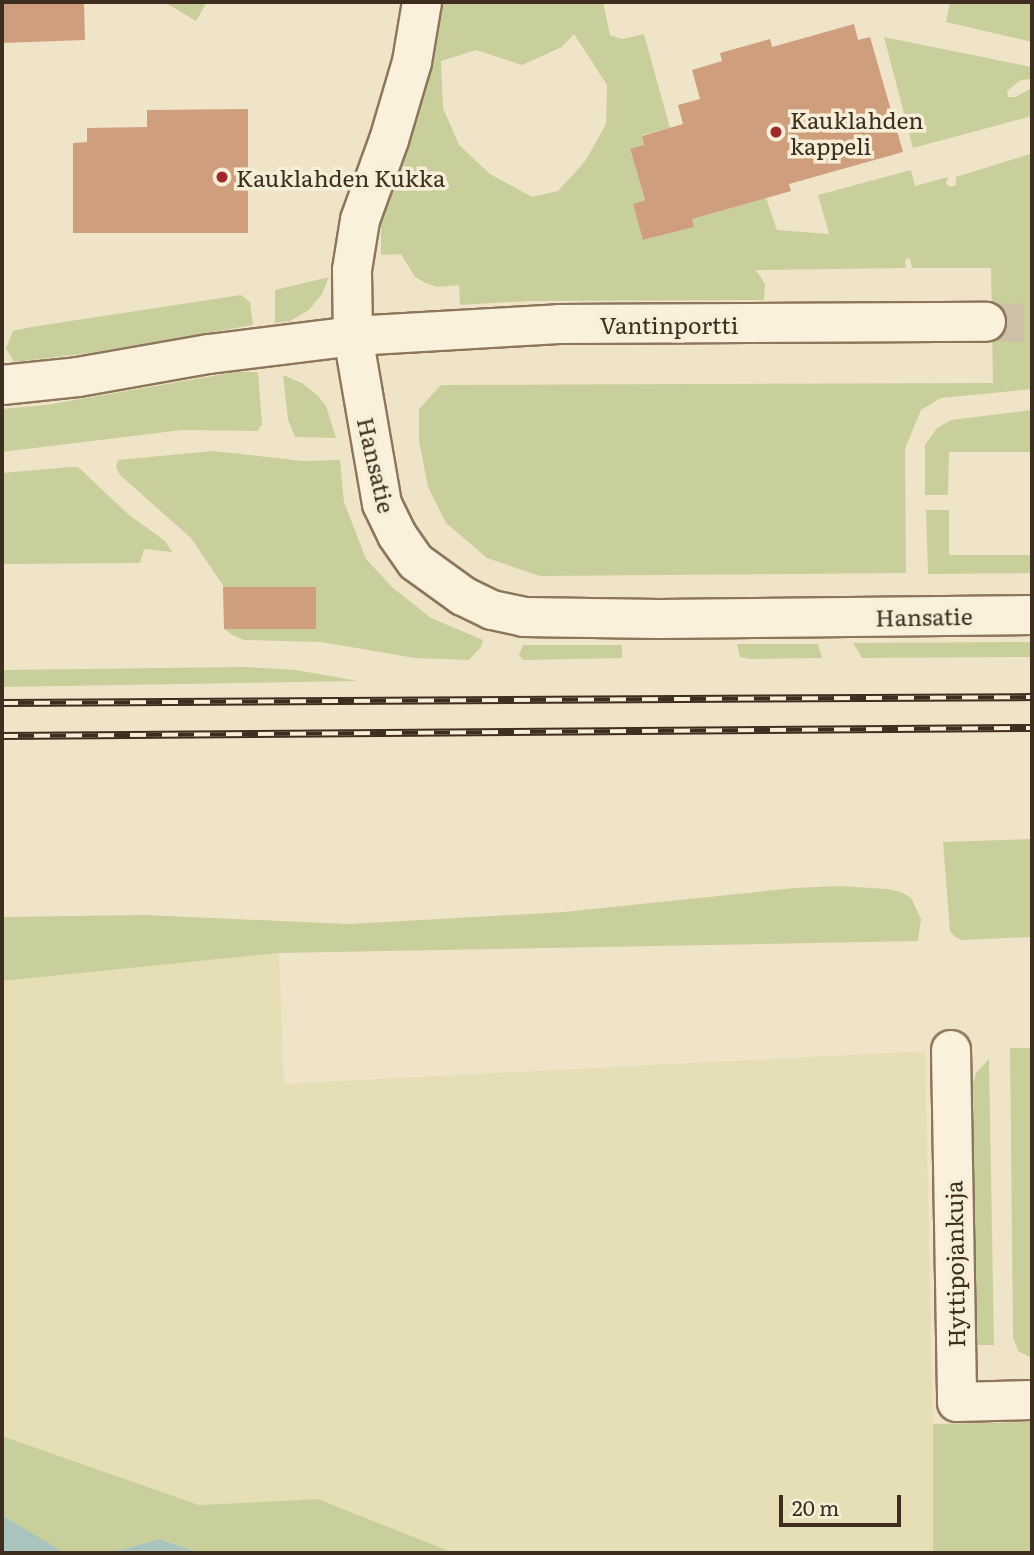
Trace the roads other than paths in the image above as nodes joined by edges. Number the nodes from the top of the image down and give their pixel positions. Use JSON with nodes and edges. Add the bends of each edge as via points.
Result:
{"nodes":[{"id":1,"x":422,"y":2,"type":"edge"},
{"id":2,"x":986,"y":322,"type":"tunnel mouth"},
{"id":3,"x":353,"y":336,"type":"junction"},
{"id":4,"x":2,"y":385,"type":"edge"},
{"id":5,"x":1032,"y":615,"type":"edge"},
{"id":6,"x":951,"y":1050,"type":"dead end"},
{"id":7,"x":1032,"y":1400,"type":"edge"}],
"edges":[{"from":1,"to":3,"type":"street","name":"Hansatie","via":[[412,62],[390,140],[360,220],[352,270]]},
{"from":2,"to":3,"type":"street","name":"Vantinportti","via":[[559,324]]},
{"from":3,"to":4,"type":"street"},
{"from":3,"to":5,"type":"street","name":"Hansatie","via":[[369,446],[382,504],[392,524],[416,562],[463,596],[492,610],[524,617],[659,619]]},
{"from":6,"to":7,"type":"street","name":"Hyttipojankuja","via":[[957,1402]]}]}
